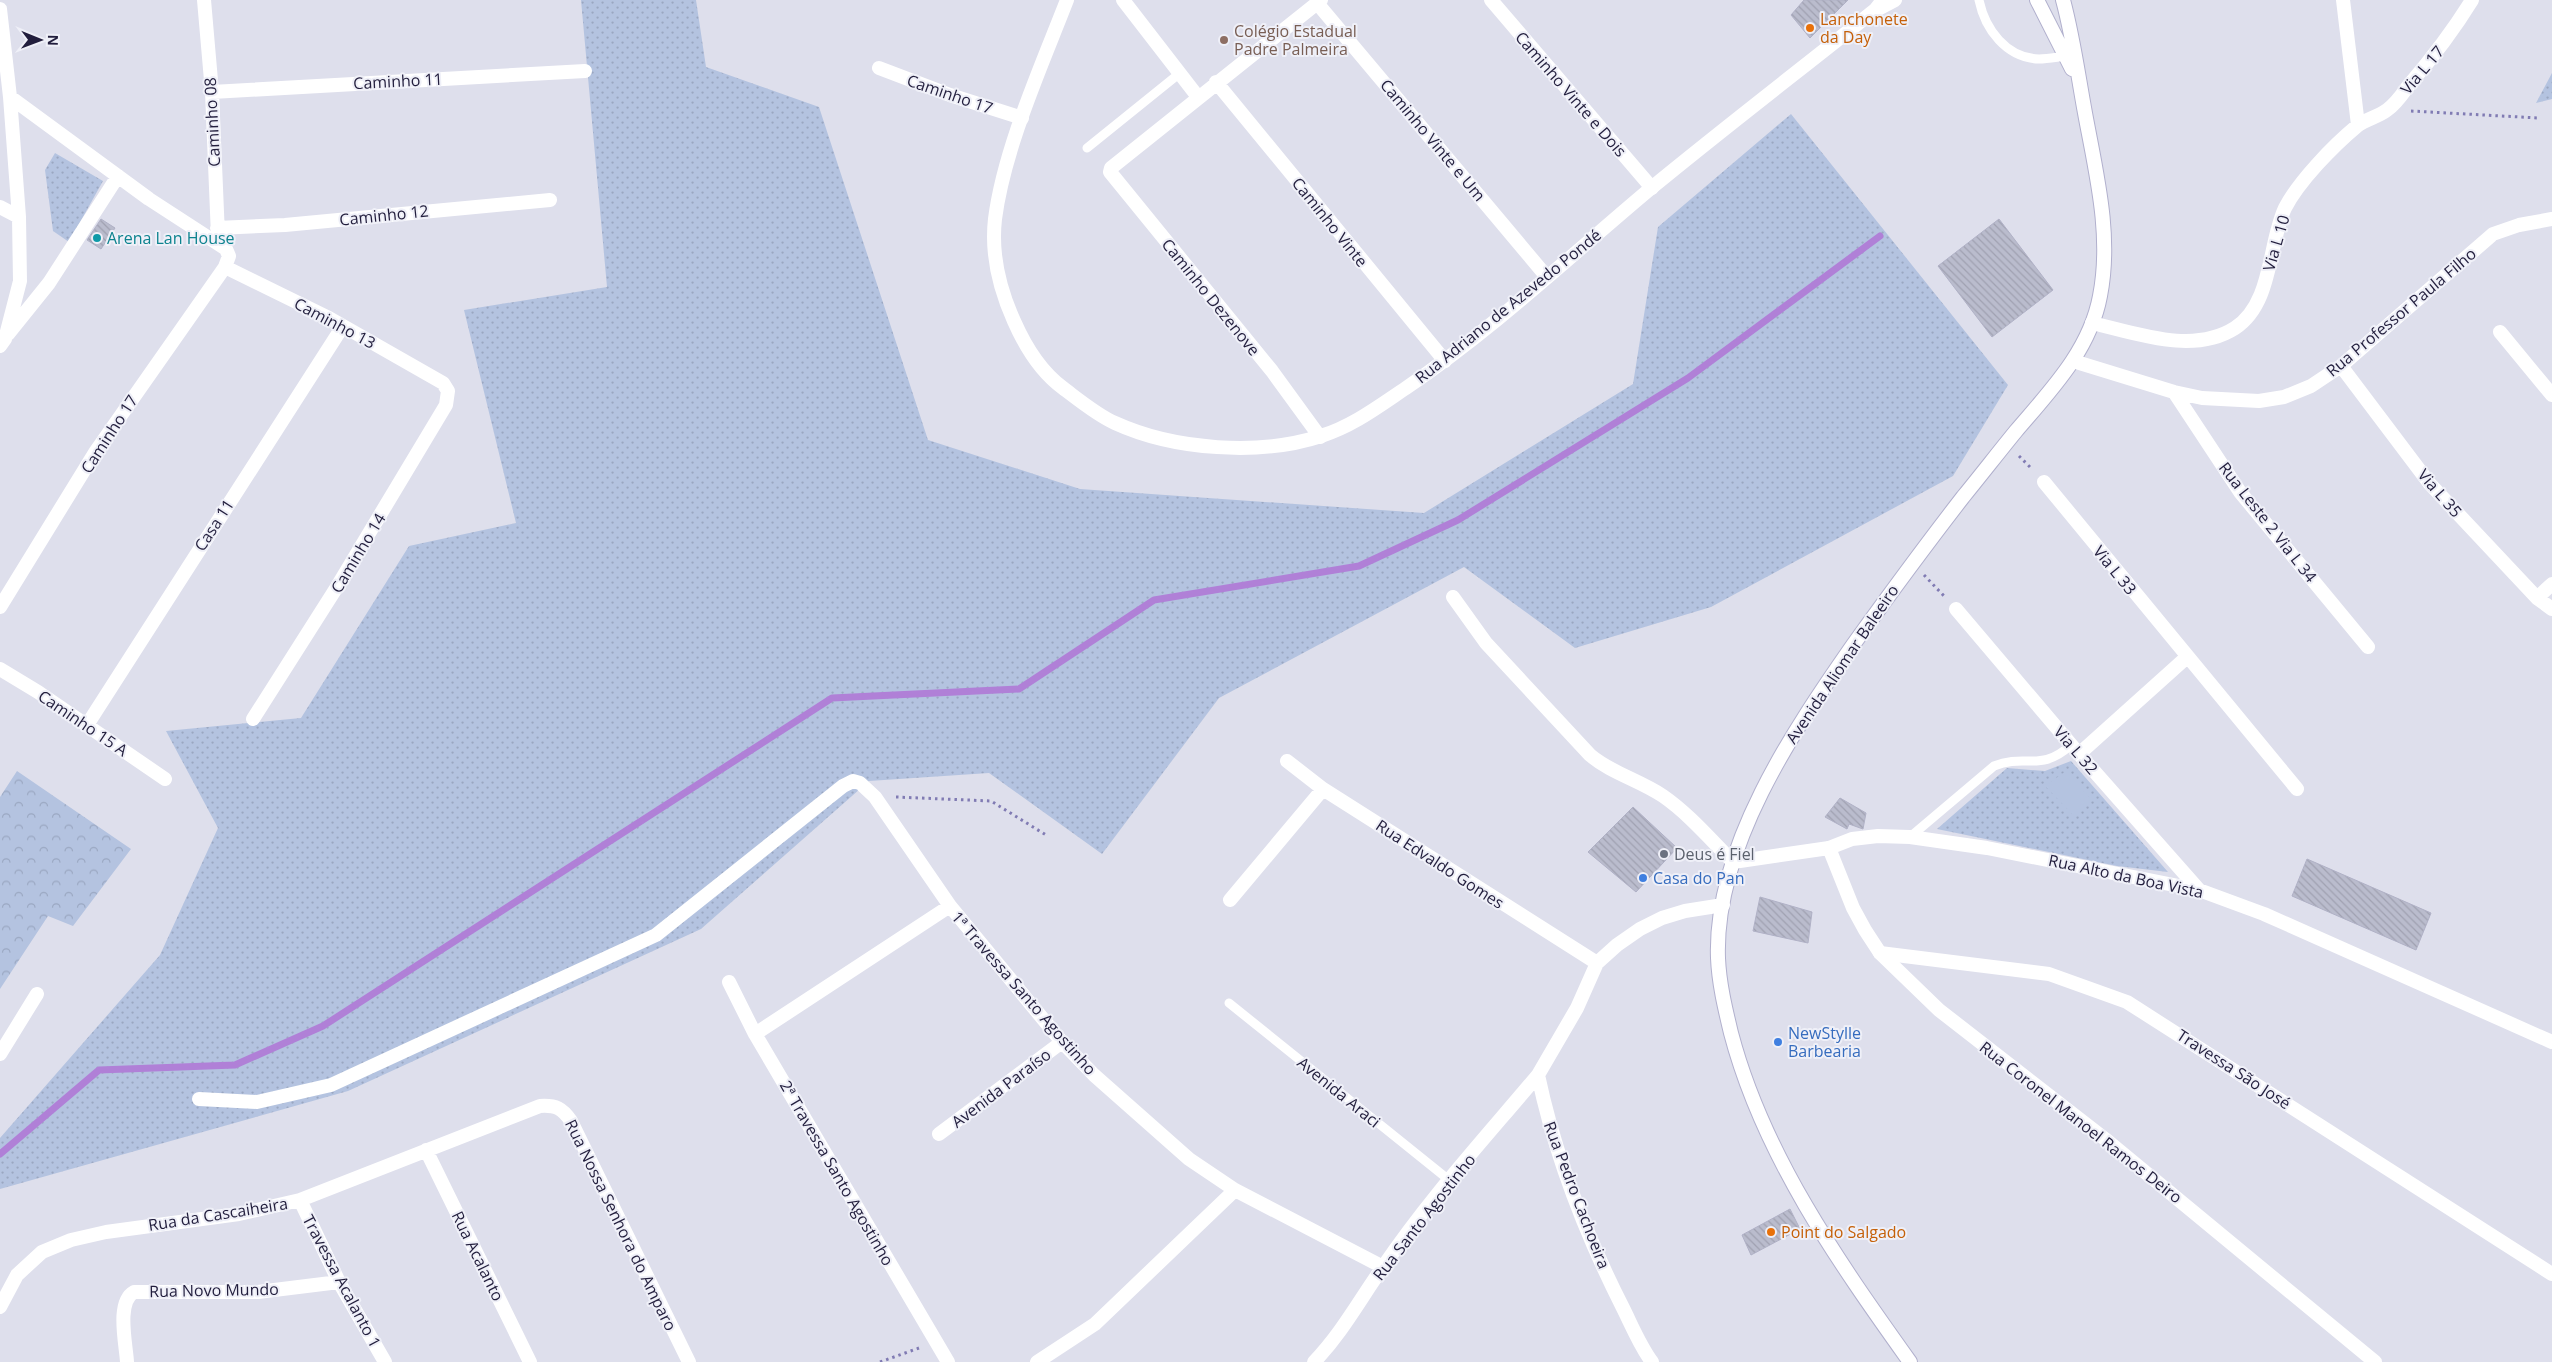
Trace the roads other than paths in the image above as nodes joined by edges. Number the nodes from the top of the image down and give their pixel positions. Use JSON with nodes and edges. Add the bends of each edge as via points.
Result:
{"nodes":[{"id":1,"x":204,"y":0,"type":"edge"},
{"id":2,"x":1067,"y":0,"type":"edge"},
{"id":3,"x":1123,"y":0,"type":"edge"},
{"id":4,"x":1491,"y":0,"type":"edge"},
{"id":5,"x":1895,"y":0,"type":"edge"},
{"id":6,"x":1979,"y":0,"type":"edge"},
{"id":7,"x":2037,"y":0,"type":"edge"},
{"id":8,"x":2063,"y":0,"type":"edge"},
{"id":9,"x":2344,"y":0,"type":"edge"},
{"id":10,"x":2472,"y":0,"type":"edge"},
{"id":11,"x":1319,"y":2,"type":"edge"},
{"id":12,"x":1879,"y":5,"type":"edge"},
{"id":13,"x":0,"y":9,"type":"edge"},
{"id":14,"x":0,"y":13,"type":"edge"},
{"id":15,"x":2066,"y":56,"type":"junction"},
{"id":16,"x":879,"y":68,"type":"dead end"},
{"id":17,"x":585,"y":71,"type":"dead end"},
{"id":18,"x":1180,"y":73,"type":"junction"},
{"id":19,"x":1216,"y":82,"type":"junction"},
{"id":20,"x":212,"y":92,"type":"junction"},
{"id":21,"x":2082,"y":93,"type":"junction"},
{"id":22,"x":10,"y":97,"type":"junction"},
{"id":23,"x":1198,"y":97,"type":"junction"},
{"id":24,"x":1022,"y":118,"type":"junction"},
{"id":25,"x":2358,"y":125,"type":"junction"},
{"id":26,"x":1087,"y":148,"type":"dead end"},
{"id":27,"x":118,"y":176,"type":"junction"},
{"id":28,"x":1652,"y":188,"type":"junction"},
{"id":29,"x":550,"y":200,"type":"dead end"},
{"id":30,"x":0,"y":207,"type":"edge"},
{"id":31,"x":20,"y":217,"type":"junction"},
{"id":32,"x":2552,"y":219,"type":"edge"},
{"id":33,"x":218,"y":228,"type":"junction"},
{"id":34,"x":222,"y":246,"type":"junction"},
{"id":35,"x":225,"y":267,"type":"junction"},
{"id":36,"x":1548,"y":277,"type":"junction"},
{"id":37,"x":2092,"y":324,"type":"junction"},
{"id":38,"x":343,"y":326,"type":"junction"},
{"id":39,"x":2500,"y":332,"type":"dead end"},
{"id":40,"x":2,"y":342,"type":"edge"},
{"id":41,"x":2074,"y":360,"type":"junction"},
{"id":42,"x":1445,"y":361,"type":"junction"},
{"id":43,"x":2341,"y":366,"type":"junction"},
{"id":44,"x":442,"y":383,"type":"joint"},
{"id":45,"x":2174,"y":392,"type":"junction"},
{"id":46,"x":2552,"y":395,"type":"edge"},
{"id":47,"x":1320,"y":437,"type":"junction"},
{"id":48,"x":2044,"y":482,"type":"road end"},
{"id":49,"x":2552,"y":584,"type":"edge"},
{"id":50,"x":1453,"y":597,"type":"dead end"},
{"id":51,"x":2537,"y":598,"type":"junction"},
{"id":52,"x":0,"y":607,"type":"edge"},
{"id":53,"x":1956,"y":609,"type":"road end"},
{"id":54,"x":2552,"y":609,"type":"edge"},
{"id":55,"x":2368,"y":647,"type":"dead end"},
{"id":56,"x":2187,"y":657,"type":"junction"},
{"id":57,"x":0,"y":669,"type":"edge"},
{"id":58,"x":253,"y":719,"type":"dead end"},
{"id":59,"x":87,"y":725,"type":"junction"},
{"id":60,"x":2075,"y":749,"type":"junction"},
{"id":61,"x":1287,"y":761,"type":"dead end"},
{"id":62,"x":165,"y":779,"type":"dead end"},
{"id":63,"x":1324,"y":789,"type":"junction"},
{"id":64,"x":2297,"y":789,"type":"dead end"},
{"id":65,"x":1910,"y":837,"type":"junction"},
{"id":66,"x":1829,"y":848,"type":"junction"},
{"id":67,"x":1733,"y":862,"type":"junction"},
{"id":68,"x":2199,"y":890,"type":"junction"},
{"id":69,"x":1230,"y":900,"type":"dead end"},
{"id":70,"x":1723,"y":905,"type":"junction"},
{"id":71,"x":950,"y":906,"type":"junction"},
{"id":72,"x":1880,"y":952,"type":"junction"},
{"id":73,"x":1597,"y":963,"type":"junction"},
{"id":74,"x":729,"y":982,"type":"dead end"},
{"id":75,"x":37,"y":994,"type":"dead end"},
{"id":76,"x":1229,"y":1003,"type":"dead end"},
{"id":77,"x":755,"y":1034,"type":"junction"},
{"id":78,"x":1062,"y":1042,"type":"junction"},
{"id":79,"x":2552,"y":1042,"type":"edge"},
{"id":80,"x":0,"y":1054,"type":"edge"},
{"id":81,"x":1538,"y":1076,"type":"junction"},
{"id":82,"x":199,"y":1099,"type":"dead end"},
{"id":83,"x":540,"y":1106,"type":"joint"},
{"id":84,"x":939,"y":1134,"type":"dead end"},
{"id":85,"x":426,"y":1150,"type":"junction"},
{"id":86,"x":1449,"y":1180,"type":"junction"},
{"id":87,"x":1236,"y":1190,"type":"junction"},
{"id":88,"x":300,"y":1200,"type":"junction"},
{"id":89,"x":1383,"y":1267,"type":"junction"},
{"id":90,"x":2552,"y":1274,"type":"edge"},
{"id":91,"x":339,"y":1282,"type":"junction"},
{"id":92,"x":0,"y":1307,"type":"edge"},
{"id":93,"x":127,"y":1362,"type":"edge"},
{"id":94,"x":385,"y":1362,"type":"edge"},
{"id":95,"x":530,"y":1362,"type":"edge"},
{"id":96,"x":689,"y":1362,"type":"edge"},
{"id":97,"x":948,"y":1362,"type":"edge"},
{"id":98,"x":1037,"y":1362,"type":"edge"},
{"id":99,"x":1314,"y":1362,"type":"edge"},
{"id":100,"x":1652,"y":1362,"type":"edge"},
{"id":101,"x":1910,"y":1362,"type":"edge"},
{"id":102,"x":2375,"y":1362,"type":"edge"}],
"edges":[{"from":1,"to":20,"type":"street","name":"Caminho 08"},
{"from":2,"to":24,"type":"street","name":"Rua Adriano de Azevedo Pondé"},
{"from":3,"to":18,"type":"street"},
{"from":4,"to":28,"type":"street","name":"Caminho Vinte e Dois"},
{"from":5,"to":12,"type":"street","name":"Rua Adriano de Azevedo Pondé"},
{"from":6,"to":15,"type":"lane","via":[[1981,12],[1994,36],[2017,54],[2039,58]]},
{"from":7,"to":15,"type":"street","name":"Avenida Aliomar Baleeiro"},
{"from":8,"to":21,"type":"street","name":"Avenida Aliomar Baleeiro"},
{"from":9,"to":25,"type":"street"},
{"from":10,"to":25,"type":"street","name":"Via L 17","via":[[2451,35],[2388,110]]},
{"from":11,"to":19,"type":"street"},
{"from":11,"to":36,"type":"street","name":"Caminho Vinte e Um"},
{"from":12,"to":28,"type":"street","name":"Rua Adriano de Azevedo Pondé"},
{"from":13,"to":14,"type":"street"},
{"from":14,"to":22,"type":"street"},
{"from":15,"to":21,"type":"street","name":"Avenida Aliomar Baleeiro"},
{"from":16,"to":24,"type":"street","name":"Caminho 17"},
{"from":17,"to":20,"type":"street","name":"Caminho 11"},
{"from":18,"to":23,"type":"street"},
{"from":18,"to":26,"type":"lane"},
{"from":19,"to":23,"type":"street"},
{"from":19,"to":42,"type":"street","name":"Caminho Vinte"},
{"from":20,"to":33,"type":"street","name":"Caminho 08"},
{"from":21,"to":37,"type":"street","name":"Avenida Aliomar Baleeiro","via":[[2101,197],[2105,240],[2100,298]]},
{"from":22,"to":27,"type":"street"},
{"from":22,"to":31,"type":"street"},
{"from":23,"to":47,"type":"street","name":"Caminho Dezenove","via":[[1120,160],[1110,170],[1111,174],[1267,364]]},
{"from":24,"to":47,"type":"street","name":"Rua Adriano de Azevedo Pondé","via":[[1001,186],[994,222],[997,268],[1006,304],[1025,346],[1059,385],[1112,422],[1169,441],[1238,448]]},
{"from":25,"to":37,"type":"street","name":"Via L 10","via":[[2309,175],[2285,209],[2265,282],[2253,308],[2236,328],[2215,338],[2188,341],[2160,339]]},
{"from":27,"to":34,"type":"street"},
{"from":27,"to":40,"type":"street","via":[[48,283]]},
{"from":28,"to":36,"type":"street","name":"Rua Adriano de Azevedo Pondé"},
{"from":29,"to":33,"type":"street","name":"Caminho 12"},
{"from":30,"to":31,"type":"street"},
{"from":31,"to":40,"type":"street","via":[[20,281]]},
{"from":32,"to":43,"type":"street","name":"Rua Professor Paula Filho","via":[[2518,225],[2493,234]]},
{"from":33,"to":34,"type":"street","name":"Caminho 08"},
{"from":34,"to":35,"type":"street","name":"Caminho 08","via":[[229,256]]},
{"from":35,"to":38,"type":"street","name":"Caminho 13"},
{"from":35,"to":52,"type":"street","name":"Caminho 17","via":[[96,451]]},
{"from":36,"to":42,"type":"street","name":"Rua Adriano de Azevedo Pondé"},
{"from":37,"to":41,"type":"street","name":"Avenida Aliomar Baleeiro"},
{"from":38,"to":44,"type":"street","name":"Caminho 13"},
{"from":38,"to":59,"type":"street","name":"Casa 11"},
{"from":39,"to":46,"type":"street"},
{"from":41,"to":45,"type":"street","name":"Rua Professor Paula Filho"},
{"from":41,"to":67,"type":"street","name":"Avenida Aliomar Baleeiro","via":[[1912,562],[1806,713],[1768,780]]},
{"from":42,"to":47,"type":"street","name":"Rua Adriano de Azevedo Pondé","via":[[1356,422]]},
{"from":43,"to":45,"type":"street","name":"Rua Professor Paula Filho","via":[[2311,386],[2276,398],[2234,401]]},
{"from":43,"to":51,"type":"street","name":"Via L 35","via":[[2430,484]]},
{"from":44,"to":58,"type":"street","name":"Caminho 14","via":[[448,392],[446,405],[336,590]]},
{"from":45,"to":55,"type":"street","name":"Rua Leste 2 Via L 34","via":[[2240,492]]},
{"from":48,"to":56,"type":"street","name":"Via L 33"},
{"from":49,"to":51,"type":"street"},
{"from":50,"to":67,"type":"street","via":[[1486,643],[1590,754],[1603,766],[1634,778],[1663,796]]},
{"from":51,"to":54,"type":"street","name":"Via L 35"},
{"from":53,"to":60,"type":"street","name":"Via L 32"},
{"from":56,"to":60,"type":"street"},
{"from":56,"to":64,"type":"street","name":"Via L 33"},
{"from":57,"to":59,"type":"street","name":"Caminho 15 A"},
{"from":59,"to":62,"type":"street","name":"Caminho 15 A"},
{"from":60,"to":65,"type":"lane","via":[[2047,761],[2005,761],[1994,766]]},
{"from":60,"to":68,"type":"street","name":"Via L 32"},
{"from":61,"to":63,"type":"street","name":"Rua Edvaldo Gomes"},
{"from":63,"to":69,"type":"street"},
{"from":63,"to":73,"type":"street","name":"Rua Edvaldo Gomes"},
{"from":65,"to":66,"type":"street","name":"Rua Alto da Boa Vista","via":[[1852,839]]},
{"from":65,"to":68,"type":"street","name":"Rua Alto da Boa Vista","via":[[1987,848]]},
{"from":66,"to":67,"type":"street","name":"Rua Alto da Boa Vista"},
{"from":66,"to":72,"type":"street","name":"Rua Coronel Manoel Ramos Deiro","via":[[1853,908]]},
{"from":67,"to":70,"type":"street","name":"Avenida Aliomar Baleeiro"},
{"from":68,"to":79,"type":"street","name":"Rua Alto da Boa Vista","via":[[2281,922]]},
{"from":70,"to":73,"type":"street","via":[[1662,918],[1640,929]]},
{"from":70,"to":101,"type":"street","name":"Avenida Aliomar Baleeiro","via":[[1718,932],[1720,983],[1735,1049],[1758,1116],[1802,1198]]},
{"from":71,"to":77,"type":"street"},
{"from":71,"to":78,"type":"street","name":"1ª Travessa Santo Agostinho"},
{"from":71,"to":82,"type":"street","name":"1ª Travessa Santo Agostinho","via":[[875,797],[853,781],[656,935],[331,1085],[257,1102]]},
{"from":72,"to":90,"type":"street","name":"Travessa São José","via":[[2049,974],[2127,1002]]},
{"from":72,"to":102,"type":"street","name":"Rua Coronel Manoel Ramos Deiro","via":[[1939,1010],[2105,1139]]},
{"from":73,"to":81,"type":"street","via":[[1577,1008]]},
{"from":74,"to":77,"type":"street","name":"2ª Travessa Santo Agostinho"},
{"from":75,"to":80,"type":"street"},
{"from":76,"to":86,"type":"lane","name":"Avenida Araci"},
{"from":77,"to":97,"type":"street","name":"2ª Travessa Santo Agostinho"},
{"from":78,"to":84,"type":"street","name":"Avenida Paraíso"},
{"from":78,"to":87,"type":"street","name":"1ª Travessa Santo Agostinho","via":[[1094,1075],[1189,1159]]},
{"from":81,"to":86,"type":"street","name":"Rua Santo Agostinho"},
{"from":81,"to":100,"type":"street","name":"Rua Pedro Cachoeira","via":[[1547,1120],[1569,1184],[1613,1289]]},
{"from":83,"to":85,"type":"street","name":"Rua da Cascaiheira"},
{"from":83,"to":96,"type":"street","name":"Rua Nossa Senhora do Amparo","via":[[561,1108],[571,1121]]},
{"from":85,"to":88,"type":"street","name":"Rua da Cascaiheira"},
{"from":85,"to":95,"type":"street","name":"Rua Acalanto"},
{"from":86,"to":89,"type":"street","name":"Rua Santo Agostinho"},
{"from":87,"to":89,"type":"street","name":"1ª Travessa Santo Agostinho"},
{"from":87,"to":98,"type":"street","via":[[1095,1324]]},
{"from":88,"to":91,"type":"street","name":"Travessa Acalanto 1"},
{"from":88,"to":92,"type":"street","name":"Rua da Cascaiheira","via":[[239,1214],[106,1232],[71,1240],[42,1252],[17,1275]]},
{"from":89,"to":99,"type":"street","name":"Rua Santo Agostinho","via":[[1354,1314]]},
{"from":91,"to":93,"type":"street","name":"Rua Novo Mundo","via":[[258,1292],[134,1292],[126,1298],[123,1309]]},
{"from":91,"to":94,"type":"street","name":"Travessa Acalanto 1"}]}
